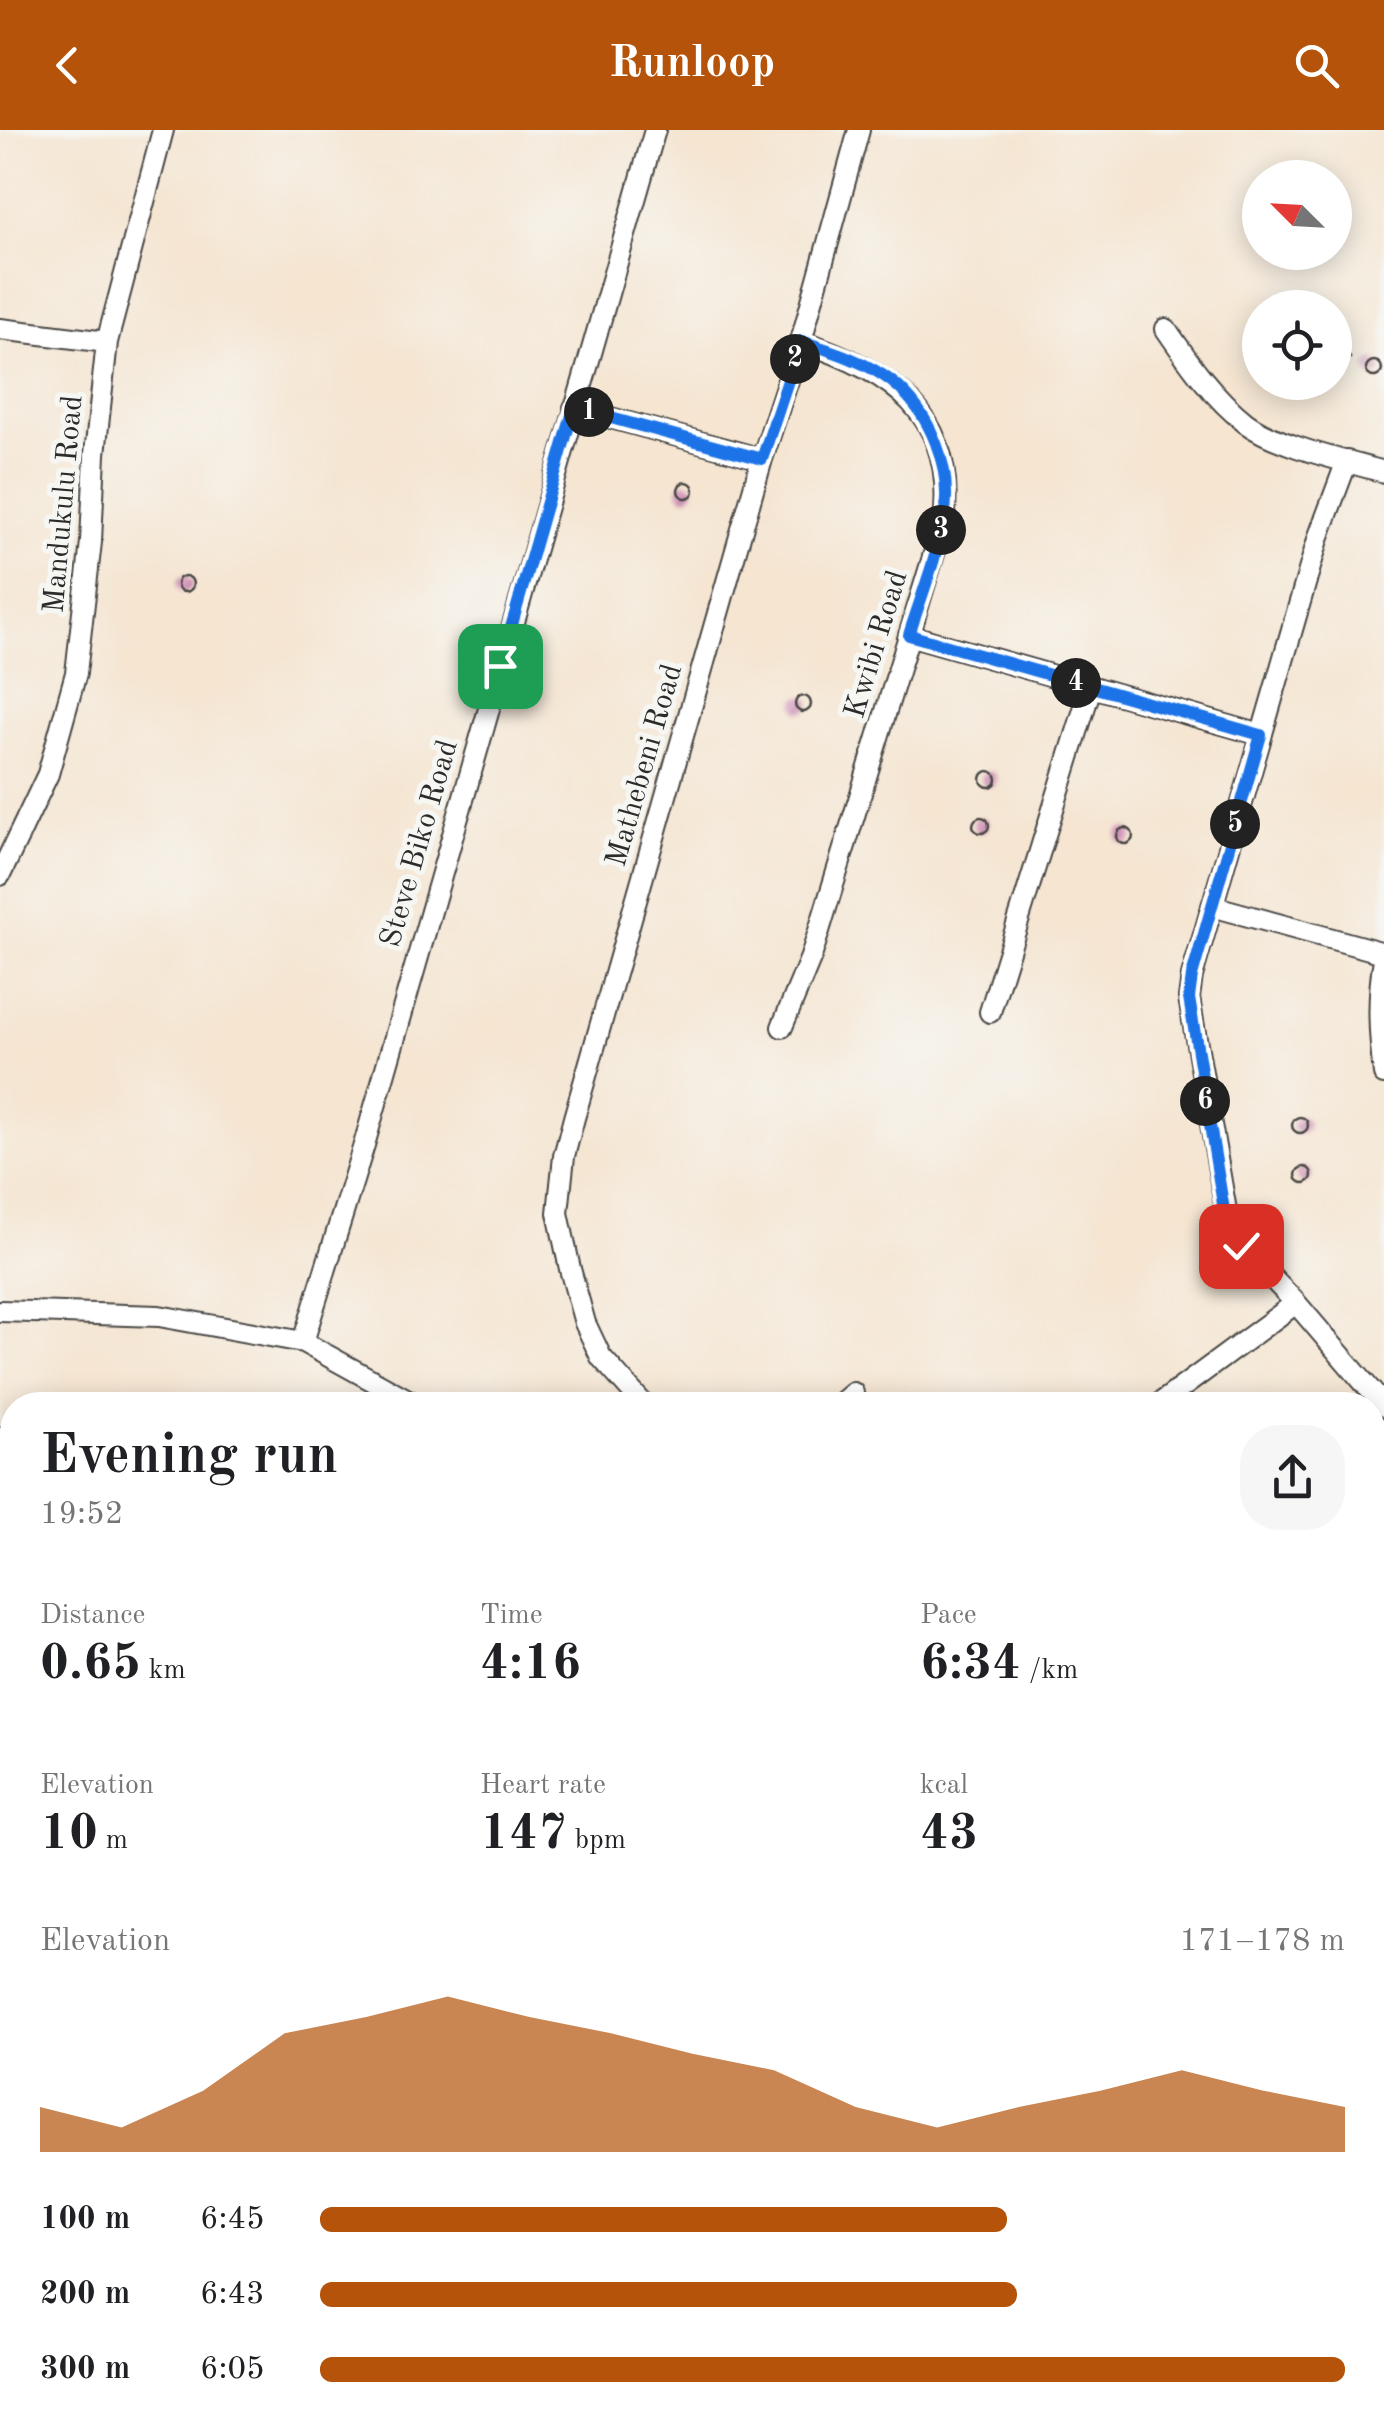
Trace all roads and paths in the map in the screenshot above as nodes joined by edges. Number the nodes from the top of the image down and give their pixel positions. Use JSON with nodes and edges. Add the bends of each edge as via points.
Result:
{"nodes":[{"id":1,"x":163,"y":130,"type":"edge"},
{"id":2,"x":655,"y":130,"type":"edge"},
{"id":3,"x":858,"y":130,"type":"edge"},
{"id":4,"x":0,"y":329,"type":"edge"},
{"id":5,"x":1166,"y":329,"type":"dead end"},
{"id":6,"x":801,"y":341,"type":"junction"},
{"id":7,"x":107,"y":342,"type":"junction"},
{"id":8,"x":574,"y":408,"type":"junction"},
{"id":9,"x":762,"y":459,"type":"junction"},
{"id":10,"x":1347,"y":461,"type":"junction"},
{"id":11,"x":1384,"y":472,"type":"edge"},
{"id":12,"x":909,"y":635,"type":"junction"},
{"id":13,"x":1091,"y":687,"type":"junction"},
{"id":14,"x":1261,"y":735,"type":"junction"},
{"id":15,"x":0,"y":875,"type":"edge"},
{"id":16,"x":1212,"y":906,"type":"junction"},
{"id":17,"x":1384,"y":956,"type":"edge"},
{"id":18,"x":990,"y":1012,"type":"dead end"},
{"id":19,"x":782,"y":1027,"type":"dead end"},
{"id":20,"x":1384,"y":1074,"type":"edge"},
{"id":21,"x":1296,"y":1303,"type":"junction"},
{"id":22,"x":0,"y":1311,"type":"edge"},
{"id":23,"x":303,"y":1342,"type":"junction"},
{"id":24,"x":393,"y":1392,"type":"edge"},
{"id":25,"x":633,"y":1392,"type":"edge"},
{"id":26,"x":1176,"y":1392,"type":"edge"},
{"id":27,"x":1372,"y":1392,"type":"edge"}],
"edges":[{"from":1,"to":7,"type":"street","name":"Mandukulu Road"},
{"from":2,"to":8,"type":"street","name":"Steve Biko Road"},
{"from":3,"to":6,"type":"street","name":"Mathebeni Road"},
{"from":4,"to":7,"type":"street"},
{"from":5,"to":10,"type":"street","via":[[1202,381],[1248,424]]},
{"from":6,"to":9,"type":"street","name":"Mathebeni Road"},
{"from":6,"to":12,"type":"street","name":"Kwibi Road","via":[[889,380],[917,409],[943,464],[944,521]]},
{"from":7,"to":15,"type":"street","name":"Mandukulu Road","via":[[76,674],[48,774]]},
{"from":8,"to":9,"type":"street"},
{"from":8,"to":23,"type":"street","name":"Steve Biko Road"},
{"from":9,"to":25,"type":"street","name":"Mathebeni Road","via":[[559,1187],[558,1212],[585,1323],[602,1357]]},
{"from":10,"to":11,"type":"street"},
{"from":10,"to":14,"type":"street","via":[[1318,536]]},
{"from":12,"to":13,"type":"street"},
{"from":12,"to":19,"type":"street","name":"Kwibi Road","via":[[811,957]]},
{"from":13,"to":14,"type":"street"},
{"from":13,"to":18,"type":"street"},
{"from":14,"to":16,"type":"street"},
{"from":16,"to":17,"type":"street"},
{"from":16,"to":21,"type":"street","via":[[1189,998],[1224,1210],[1241,1246]]},
{"from":17,"to":20,"type":"street","via":[[1378,991]]},
{"from":21,"to":26,"type":"street"},
{"from":21,"to":27,"type":"street"},
{"from":22,"to":23,"type":"street","via":[[159,1316]]},
{"from":23,"to":24,"type":"street"}]}
